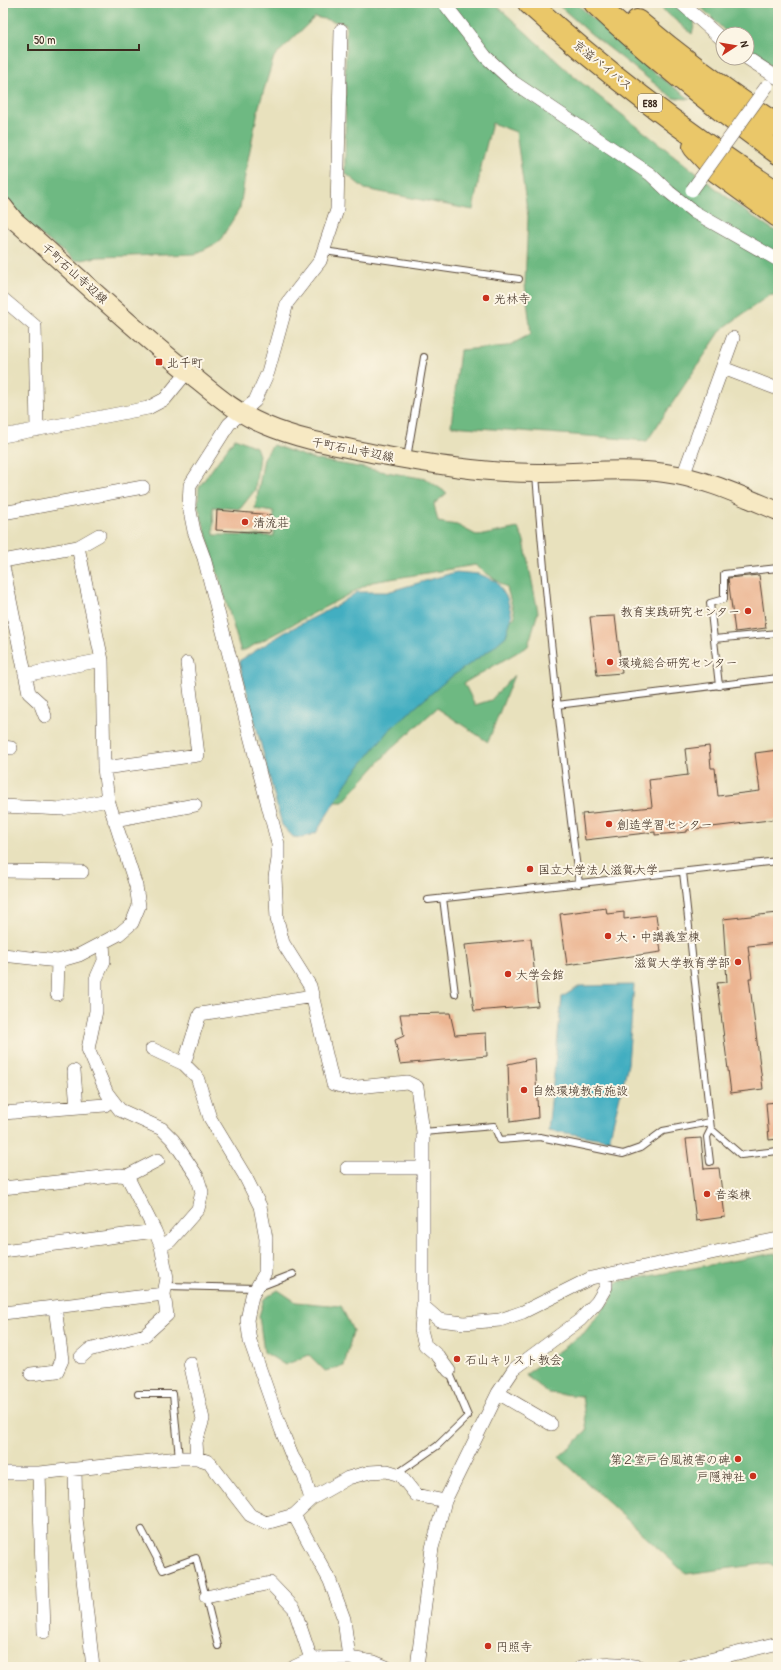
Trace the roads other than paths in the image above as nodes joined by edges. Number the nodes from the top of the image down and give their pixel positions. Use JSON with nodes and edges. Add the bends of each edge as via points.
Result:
{"nodes":[{"id":1,"x":444,"y":3,"type":"edge"},
{"id":2,"x":529,"y":3,"type":"edge"},
{"id":3,"x":595,"y":3,"type":"edge"},
{"id":4,"x":614,"y":3,"type":"edge"},
{"id":5,"x":681,"y":3,"type":"edge"},
{"id":6,"x":341,"y":30,"type":"dead end"},
{"id":7,"x":715,"y":33,"type":"edge"},
{"id":8,"x":755,"y":65,"type":"edge"},
{"id":9,"x":773,"y":80,"type":"edge"},
{"id":10,"x":668,"y":117,"type":"junction"},
{"id":11,"x":778,"y":126,"type":"edge"},
{"id":12,"x":778,"y":153,"type":"edge"},
{"id":13,"x":778,"y":194,"type":"edge"},
{"id":14,"x":683,"y":203,"type":"junction"},
{"id":15,"x":3,"y":206,"type":"edge"},
{"id":16,"x":778,"y":216,"type":"edge"},
{"id":17,"x":324,"y":251,"type":"junction"},
{"id":18,"x":778,"y":260,"type":"edge"},
{"id":19,"x":519,"y":279,"type":"dead end"},
{"id":20,"x":3,"y":299,"type":"edge"},
{"id":21,"x":733,"y":338,"type":"dead end"},
{"id":22,"x":424,"y":357,"type":"dead end"},
{"id":23,"x":723,"y":368,"type":"junction"},
{"id":24,"x":188,"y":372,"type":"junction"},
{"id":25,"x":778,"y":389,"type":"edge"},
{"id":26,"x":241,"y":413,"type":"junction"},
{"id":27,"x":37,"y":430,"type":"junction"},
{"id":28,"x":3,"y":436,"type":"edge"},
{"id":29,"x":406,"y":459,"type":"junction"},
{"id":30,"x":536,"y":473,"type":"junction"},
{"id":31,"x":683,"y":476,"type":"junction"},
{"id":32,"x":143,"y":487,"type":"dead end"},
{"id":33,"x":778,"y":511,"type":"edge"},
{"id":34,"x":3,"y":513,"type":"edge"},
{"id":35,"x":99,"y":535,"type":"dead end"},
{"id":36,"x":78,"y":547,"type":"junction"},
{"id":37,"x":3,"y":561,"type":"edge"},
{"id":38,"x":3,"y":566,"type":"edge"},
{"id":39,"x":778,"y":568,"type":"edge"},
{"id":40,"x":778,"y":633,"type":"edge"},
{"id":41,"x":714,"y":640,"type":"junction"},
{"id":42,"x":102,"y":660,"type":"junction"},
{"id":43,"x":187,"y":664,"type":"dead end"},
{"id":44,"x":25,"y":675,"type":"junction"},
{"id":45,"x":778,"y":678,"type":"edge"},
{"id":46,"x":720,"y":686,"type":"junction"},
{"id":47,"x":557,"y":705,"type":"junction"},
{"id":48,"x":45,"y":716,"type":"dead end"},
{"id":49,"x":104,"y":768,"type":"junction"},
{"id":50,"x":108,"y":800,"type":"junction"},
{"id":51,"x":195,"y":805,"type":"dead end"},
{"id":52,"x":3,"y":806,"type":"edge"},
{"id":53,"x":114,"y":820,"type":"junction"},
{"id":54,"x":778,"y":861,"type":"edge"},
{"id":55,"x":3,"y":871,"type":"edge"},
{"id":56,"x":82,"y":872,"type":"dead end"},
{"id":57,"x":682,"y":872,"type":"junction"},
{"id":58,"x":579,"y":884,"type":"junction"},
{"id":59,"x":443,"y":898,"type":"junction"},
{"id":60,"x":428,"y":900,"type":"dead end"},
{"id":61,"x":103,"y":942,"type":"junction"},
{"id":62,"x":3,"y":955,"type":"edge"},
{"id":63,"x":58,"y":961,"type":"junction"},
{"id":64,"x":57,"y":994,"type":"dead end"},
{"id":65,"x":455,"y":994,"type":"dead end"},
{"id":66,"x":312,"y":996,"type":"junction"},
{"id":67,"x":152,"y":1049,"type":"dead end"},
{"id":68,"x":184,"y":1064,"type":"junction"},
{"id":69,"x":74,"y":1071,"type":"dead end"},
{"id":70,"x":105,"y":1105,"type":"dead end"},
{"id":71,"x":77,"y":1107,"type":"junction"},
{"id":72,"x":3,"y":1113,"type":"edge"},
{"id":73,"x":710,"y":1126,"type":"junction"},
{"id":74,"x":423,"y":1132,"type":"junction"},
{"id":75,"x":778,"y":1151,"type":"edge"},
{"id":76,"x":158,"y":1160,"type":"dead end"},
{"id":77,"x":710,"y":1162,"type":"dead end"},
{"id":78,"x":347,"y":1168,"type":"dead end"},
{"id":79,"x":422,"y":1168,"type":"junction"},
{"id":80,"x":127,"y":1176,"type":"junction"},
{"id":81,"x":3,"y":1188,"type":"edge"},
{"id":82,"x":155,"y":1231,"type":"junction"},
{"id":83,"x":778,"y":1239,"type":"edge"},
{"id":84,"x":161,"y":1246,"type":"junction"},
{"id":85,"x":3,"y":1251,"type":"edge"},
{"id":86,"x":293,"y":1274,"type":"dead end"},
{"id":87,"x":602,"y":1276,"type":"junction"},
{"id":88,"x":257,"y":1288,"type":"junction"},
{"id":89,"x":165,"y":1290,"type":"junction"},
{"id":90,"x":423,"y":1306,"type":"junction"},
{"id":91,"x":55,"y":1307,"type":"junction"},
{"id":92,"x":3,"y":1313,"type":"edge"},
{"id":93,"x":82,"y":1356,"type":"dead end"},
{"id":94,"x":190,"y":1363,"type":"dead end"},
{"id":95,"x":449,"y":1370,"type":"joint"},
{"id":96,"x":31,"y":1374,"type":"dead end"},
{"id":97,"x":498,"y":1393,"type":"junction"},
{"id":98,"x":138,"y":1394,"type":"dead end"},
{"id":99,"x":551,"y":1424,"type":"dead end"},
{"id":100,"x":179,"y":1458,"type":"junction"},
{"id":101,"x":197,"y":1458,"type":"junction"},
{"id":102,"x":75,"y":1470,"type":"junction"},
{"id":103,"x":3,"y":1472,"type":"edge"},
{"id":104,"x":38,"y":1473,"type":"junction"},
{"id":105,"x":396,"y":1474,"type":"junction"},
{"id":106,"x":311,"y":1499,"type":"junction"},
{"id":107,"x":445,"y":1501,"type":"junction"},
{"id":108,"x":294,"y":1515,"type":"junction"},
{"id":109,"x":142,"y":1530,"type":"dead end"},
{"id":110,"x":206,"y":1598,"type":"junction"},
{"id":111,"x":44,"y":1632,"type":"dead end"},
{"id":112,"x":778,"y":1643,"type":"edge"},
{"id":113,"x":218,"y":1646,"type":"dead end"},
{"id":114,"x":349,"y":1658,"type":"junction"},
{"id":115,"x":311,"y":1659,"type":"junction"},
{"id":116,"x":93,"y":1667,"type":"edge"},
{"id":117,"x":294,"y":1667,"type":"edge"},
{"id":118,"x":386,"y":1667,"type":"edge"},
{"id":119,"x":417,"y":1667,"type":"edge"},
{"id":120,"x":582,"y":1667,"type":"edge"},
{"id":121,"x":640,"y":1667,"type":"edge"},
{"id":122,"x":681,"y":1667,"type":"edge"}],
"edges":[{"from":1,"to":14,"type":"street","via":[[486,57],[512,82],[650,174]]},
{"from":2,"to":10,"type":"highway","name":"京滋バイパス","number":"E88"},
{"from":3,"to":12,"type":"highway","via":[[652,54]]},
{"from":4,"to":11,"type":"highway","via":[[736,99]]},
{"from":5,"to":7,"type":"street"},
{"from":6,"to":17,"type":"street","via":[[337,210]]},
{"from":8,"to":9,"type":"street"},
{"from":9,"to":14,"type":"street","bridge":true},
{"from":10,"to":13,"type":"highway","name":"京滋バイパス","number":"E88"},
{"from":10,"to":16,"type":"highway","via":[[716,171]]},
{"from":14,"to":18,"type":"street","via":[[694,212]]},
{"from":15,"to":24,"type":"main road","name":"千町石山寺辺線","via":[[14,220]]},
{"from":17,"to":19,"type":"lane"},
{"from":17,"to":26,"type":"street","via":[[320,261],[287,303],[268,372],[255,401]]},
{"from":20,"to":27,"type":"street","via":[[35,326]]},
{"from":21,"to":23,"type":"street"},
{"from":22,"to":29,"type":"lane"},
{"from":23,"to":25,"type":"street"},
{"from":23,"to":31,"type":"street"},
{"from":24,"to":26,"type":"main road","name":"千町石山寺辺線"},
{"from":24,"to":27,"type":"street","via":[[165,399],[148,408]]},
{"from":26,"to":29,"type":"main road","name":"千町石山寺辺線","via":[[296,437]]},
{"from":26,"to":66,"type":"street","via":[[229,424],[190,485],[189,506],[278,844],[275,877],[277,919],[283,943],[310,986]]},
{"from":27,"to":28,"type":"street"},
{"from":29,"to":30,"type":"main road","name":"千町石山寺辺線","via":[[457,468]]},
{"from":30,"to":31,"type":"main road","name":"千町石山寺辺線","via":[[640,471]]},
{"from":30,"to":47,"type":"lane"},
{"from":31,"to":33,"type":"main road","name":"千町石山寺辺線","via":[[706,482]]},
{"from":32,"to":34,"type":"street"},
{"from":35,"to":36,"type":"street"},
{"from":36,"to":37,"type":"street"},
{"from":36,"to":42,"type":"street"},
{"from":38,"to":44,"type":"street"},
{"from":39,"to":41,"type":"lane","via":[[724,574],[724,599],[710,603]]},
{"from":40,"to":41,"type":"lane"},
{"from":41,"to":46,"type":"lane"},
{"from":42,"to":44,"type":"street"},
{"from":42,"to":49,"type":"street"},
{"from":43,"to":49,"type":"street","via":[[198,755]]},
{"from":44,"to":48,"type":"street","via":[[29,693],[40,703]]},
{"from":45,"to":46,"type":"lane"},
{"from":46,"to":47,"type":"lane"},
{"from":47,"to":58,"type":"lane"},
{"from":49,"to":50,"type":"street"},
{"from":50,"to":52,"type":"street","via":[[62,809]]},
{"from":50,"to":53,"type":"street"},
{"from":51,"to":53,"type":"street"},
{"from":53,"to":61,"type":"street","via":[[136,886],[139,906],[132,923],[119,934]]},
{"from":54,"to":57,"type":"lane"},
{"from":55,"to":56,"type":"street"},
{"from":57,"to":58,"type":"lane"},
{"from":57,"to":73,"type":"lane"},
{"from":58,"to":59,"type":"lane"},
{"from":59,"to":60,"type":"lane"},
{"from":59,"to":65,"type":"lane"},
{"from":61,"to":63,"type":"street","via":[[79,955]]},
{"from":61,"to":84,"type":"street","via":[[104,961],[96,979],[96,1011],[88,1049],[107,1093],[120,1110],[162,1129],[174,1140],[197,1176],[202,1192],[198,1209],[170,1241]]},
{"from":62,"to":63,"type":"street"},
{"from":63,"to":64,"type":"street"},
{"from":66,"to":68,"type":"street","via":[[200,1014]]},
{"from":66,"to":74,"type":"street","via":[[333,1084],[348,1088],[407,1082],[417,1087]]},
{"from":67,"to":68,"type":"street"},
{"from":68,"to":88,"type":"street","via":[[197,1077],[210,1118],[260,1206],[266,1238],[265,1273]]},
{"from":69,"to":71,"type":"street"},
{"from":70,"to":71,"type":"street"},
{"from":71,"to":72,"type":"street"},
{"from":73,"to":74,"type":"lane","via":[[663,1131],[640,1148],[623,1154],[540,1137],[500,1140],[494,1126]]},
{"from":73,"to":75,"type":"lane","via":[[741,1155]]},
{"from":73,"to":77,"type":"lane","via":[[707,1137]]},
{"from":74,"to":79,"type":"street"},
{"from":76,"to":80,"type":"street"},
{"from":78,"to":79,"type":"street"},
{"from":79,"to":90,"type":"street"},
{"from":80,"to":81,"type":"street"},
{"from":80,"to":82,"type":"street"},
{"from":82,"to":84,"type":"street"},
{"from":82,"to":85,"type":"street"},
{"from":83,"to":87,"type":"street"},
{"from":84,"to":89,"type":"street","via":[[167,1278]]},
{"from":86,"to":88,"type":"lane"},
{"from":87,"to":90,"type":"street","via":[[591,1278],[523,1312],[500,1320],[464,1323],[439,1320]]},
{"from":87,"to":97,"type":"street","via":[[606,1280],[606,1287],[597,1302],[580,1320],[514,1369]]},
{"from":88,"to":89,"type":"lane"},
{"from":88,"to":106,"type":"street","via":[[252,1296],[247,1320],[250,1341],[281,1429],[304,1476]]},
{"from":89,"to":91,"type":"street"},
{"from":89,"to":93,"type":"street","via":[[167,1315],[145,1335],[89,1350]]},
{"from":90,"to":95,"type":"street","via":[[421,1330],[425,1345]]},
{"from":91,"to":92,"type":"street"},
{"from":91,"to":96,"type":"street","via":[[62,1360],[57,1370]]},
{"from":94,"to":101,"type":"street","via":[[203,1419],[196,1442]]},
{"from":95,"to":105,"type":"lane","via":[[468,1416],[438,1446]]},
{"from":97,"to":99,"type":"street"},
{"from":97,"to":107,"type":"street"},
{"from":98,"to":100,"type":"lane","via":[[173,1394]]},
{"from":100,"to":101,"type":"street"},
{"from":100,"to":102,"type":"street"},
{"from":101,"to":108,"type":"street","via":[[209,1462],[250,1515],[266,1523]]},
{"from":102,"to":104,"type":"street"},
{"from":102,"to":116,"type":"street","via":[[76,1518]]},
{"from":103,"to":104,"type":"street"},
{"from":104,"to":111,"type":"street"},
{"from":105,"to":106,"type":"street","via":[[387,1471],[370,1472],[348,1478]]},
{"from":105,"to":107,"type":"street","via":[[416,1495]]},
{"from":106,"to":108,"type":"street"},
{"from":107,"to":119,"type":"street","via":[[432,1548]]},
{"from":108,"to":114,"type":"street","via":[[330,1581],[344,1619]]},
{"from":109,"to":110,"type":"lane","via":[[163,1570],[196,1558]]},
{"from":110,"to":113,"type":"lane"},
{"from":110,"to":115,"type":"street","via":[[270,1583],[294,1608]]},
{"from":112,"to":122,"type":"street"},
{"from":114,"to":115,"type":"street"},
{"from":114,"to":118,"type":"street","via":[[374,1662]]},
{"from":115,"to":117,"type":"street"},
{"from":120,"to":121,"type":"street","via":[[600,1663],[621,1663]]}]}
